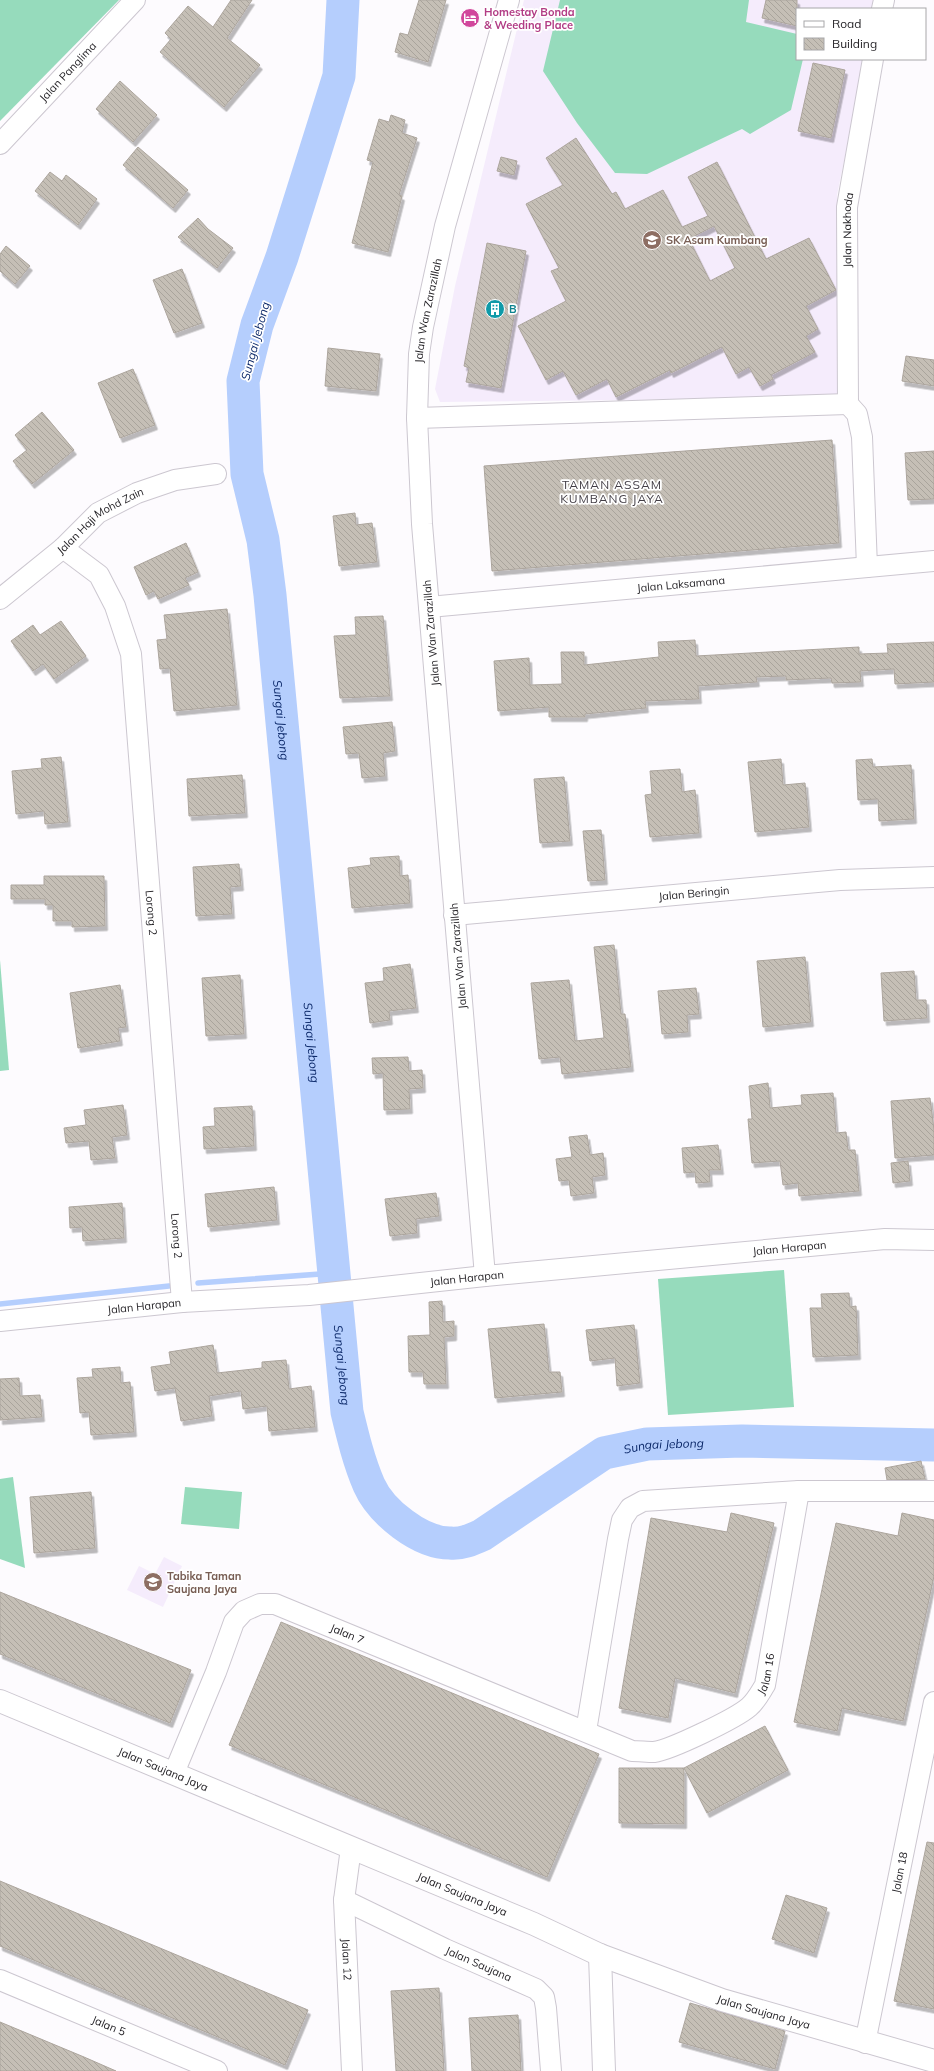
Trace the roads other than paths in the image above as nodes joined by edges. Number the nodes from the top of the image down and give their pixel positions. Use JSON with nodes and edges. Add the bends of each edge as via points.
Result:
{"nodes":[{"id":1,"x":135,"y":0,"type":"edge"},
{"id":2,"x":509,"y":0,"type":"edge"},
{"id":3,"x":873,"y":60,"type":"edge"},
{"id":4,"x":0,"y":144,"type":"edge"},
{"id":5,"x":848,"y":404,"type":"junction"},
{"id":6,"x":417,"y":418,"type":"junction"},
{"id":7,"x":216,"y":474,"type":"dead end"},
{"id":8,"x":63,"y":548,"type":"junction"},
{"id":9,"x":934,"y":561,"type":"edge"},
{"id":10,"x":867,"y":567,"type":"junction"},
{"id":11,"x":0,"y":599,"type":"edge"},
{"id":12,"x":428,"y":607,"type":"junction"},
{"id":13,"x":934,"y":877,"type":"edge"},
{"id":14,"x":454,"y":914,"type":"junction"},
{"id":15,"x":934,"y":1240,"type":"edge"},
{"id":16,"x":485,"y":1276,"type":"junction"},
{"id":17,"x":182,"y":1302,"type":"junction"},
{"id":18,"x":0,"y":1321,"type":"edge"},
{"id":19,"x":799,"y":1491,"type":"junction"},
{"id":20,"x":934,"y":1492,"type":"edge"},
{"id":21,"x":0,"y":1701,"type":"edge"},
{"id":22,"x":934,"y":1702,"type":"edge"},
{"id":23,"x":586,"y":1731,"type":"junction"},
{"id":24,"x":614,"y":1744,"type":"joint"},
{"id":25,"x":174,"y":1773,"type":"junction"},
{"id":26,"x":351,"y":1848,"type":"junction"},
{"id":27,"x":344,"y":1900,"type":"junction"},
{"id":28,"x":600,"y":1955,"type":"junction"},
{"id":29,"x":0,"y":1980,"type":"edge"},
{"id":30,"x":865,"y":2043,"type":"junction"},
{"id":31,"x":934,"y":2061,"type":"edge"},
{"id":32,"x":217,"y":2071,"type":"edge"},
{"id":33,"x":352,"y":2071,"type":"edge"},
{"id":34,"x":550,"y":2071,"type":"edge"},
{"id":35,"x":604,"y":2071,"type":"edge"}],
"edges":[{"from":1,"to":4,"type":"street","name":"Jalan Panglima"},
{"from":2,"to":6,"type":"street","name":"Jalan Wan Zarazillah","via":[[445,226],[428,300],[419,354]]},
{"from":3,"to":5,"type":"street","name":"Jalan Nakhoda","via":[[847,207]]},
{"from":5,"to":6,"type":"street"},
{"from":5,"to":10,"type":"street","via":[[857,414],[862,437]]},
{"from":6,"to":12,"type":"street","name":"Jalan Wan Zarazillah"},
{"from":7,"to":8,"type":"street","name":"Jalan Haji Mohd Zain","via":[[175,480],[137,494],[98,513]]},
{"from":8,"to":11,"type":"street","name":"Jalan Haji Mohd Zain"},
{"from":8,"to":17,"type":"street","name":"Lorong 2","via":[[99,575],[115,606],[131,654]]},
{"from":9,"to":10,"type":"street","name":"Jalan Laksamana"},
{"from":10,"to":12,"type":"street","name":"Jalan Laksamana"},
{"from":12,"to":14,"type":"street","name":"Jalan Wan Zarazillah"},
{"from":13,"to":14,"type":"street","name":"Jalan Beringin","via":[[840,880]]},
{"from":14,"to":16,"type":"street","name":"Jalan Wan Zarazillah"},
{"from":15,"to":16,"type":"street","name":"Jalan Harapan","via":[[886,1239]]},
{"from":16,"to":17,"type":"street","name":"Jalan Harapan","via":[[309,1295]]},
{"from":17,"to":18,"type":"street","name":"Jalan Harapan"},
{"from":19,"to":20,"type":"street"},
{"from":19,"to":23,"type":"street","via":[[658,1499],[642,1501],[630,1508],[622,1520],[618,1539]]},
{"from":19,"to":24,"type":"street","name":"Jalan 16","via":[[768,1671],[765,1685],[757,1698],[736,1716],[667,1749],[653,1752],[632,1751]]},
{"from":21,"to":25,"type":"main road","name":"Jalan Saujana Jaya"},
{"from":22,"to":30,"type":"street","name":"Jalan 18"},
{"from":23,"to":24,"type":"street","name":"Jalan 7"},
{"from":23,"to":25,"type":"street","name":"Jalan 7","via":[[275,1604],[260,1604],[244,1611],[234,1622]]},
{"from":25,"to":26,"type":"main road","name":"Jalan Saujana Jaya"},
{"from":26,"to":27,"type":"street","name":"Jalan 12"},
{"from":26,"to":28,"type":"main road","name":"Jalan Saujana Jaya","via":[[534,1924]]},
{"from":27,"to":33,"type":"street","name":"Jalan 12"},
{"from":27,"to":34,"type":"street","name":"Jalan Saujana","via":[[536,1989],[544,1997],[546,2008]]},
{"from":28,"to":30,"type":"main road","name":"Jalan Saujana Jaya","via":[[722,2000]]},
{"from":28,"to":35,"type":"main road"},
{"from":29,"to":32,"type":"street","name":"Jalan 5"},
{"from":30,"to":31,"type":"main road","name":"Jalan Saujana Jaya"}]}
